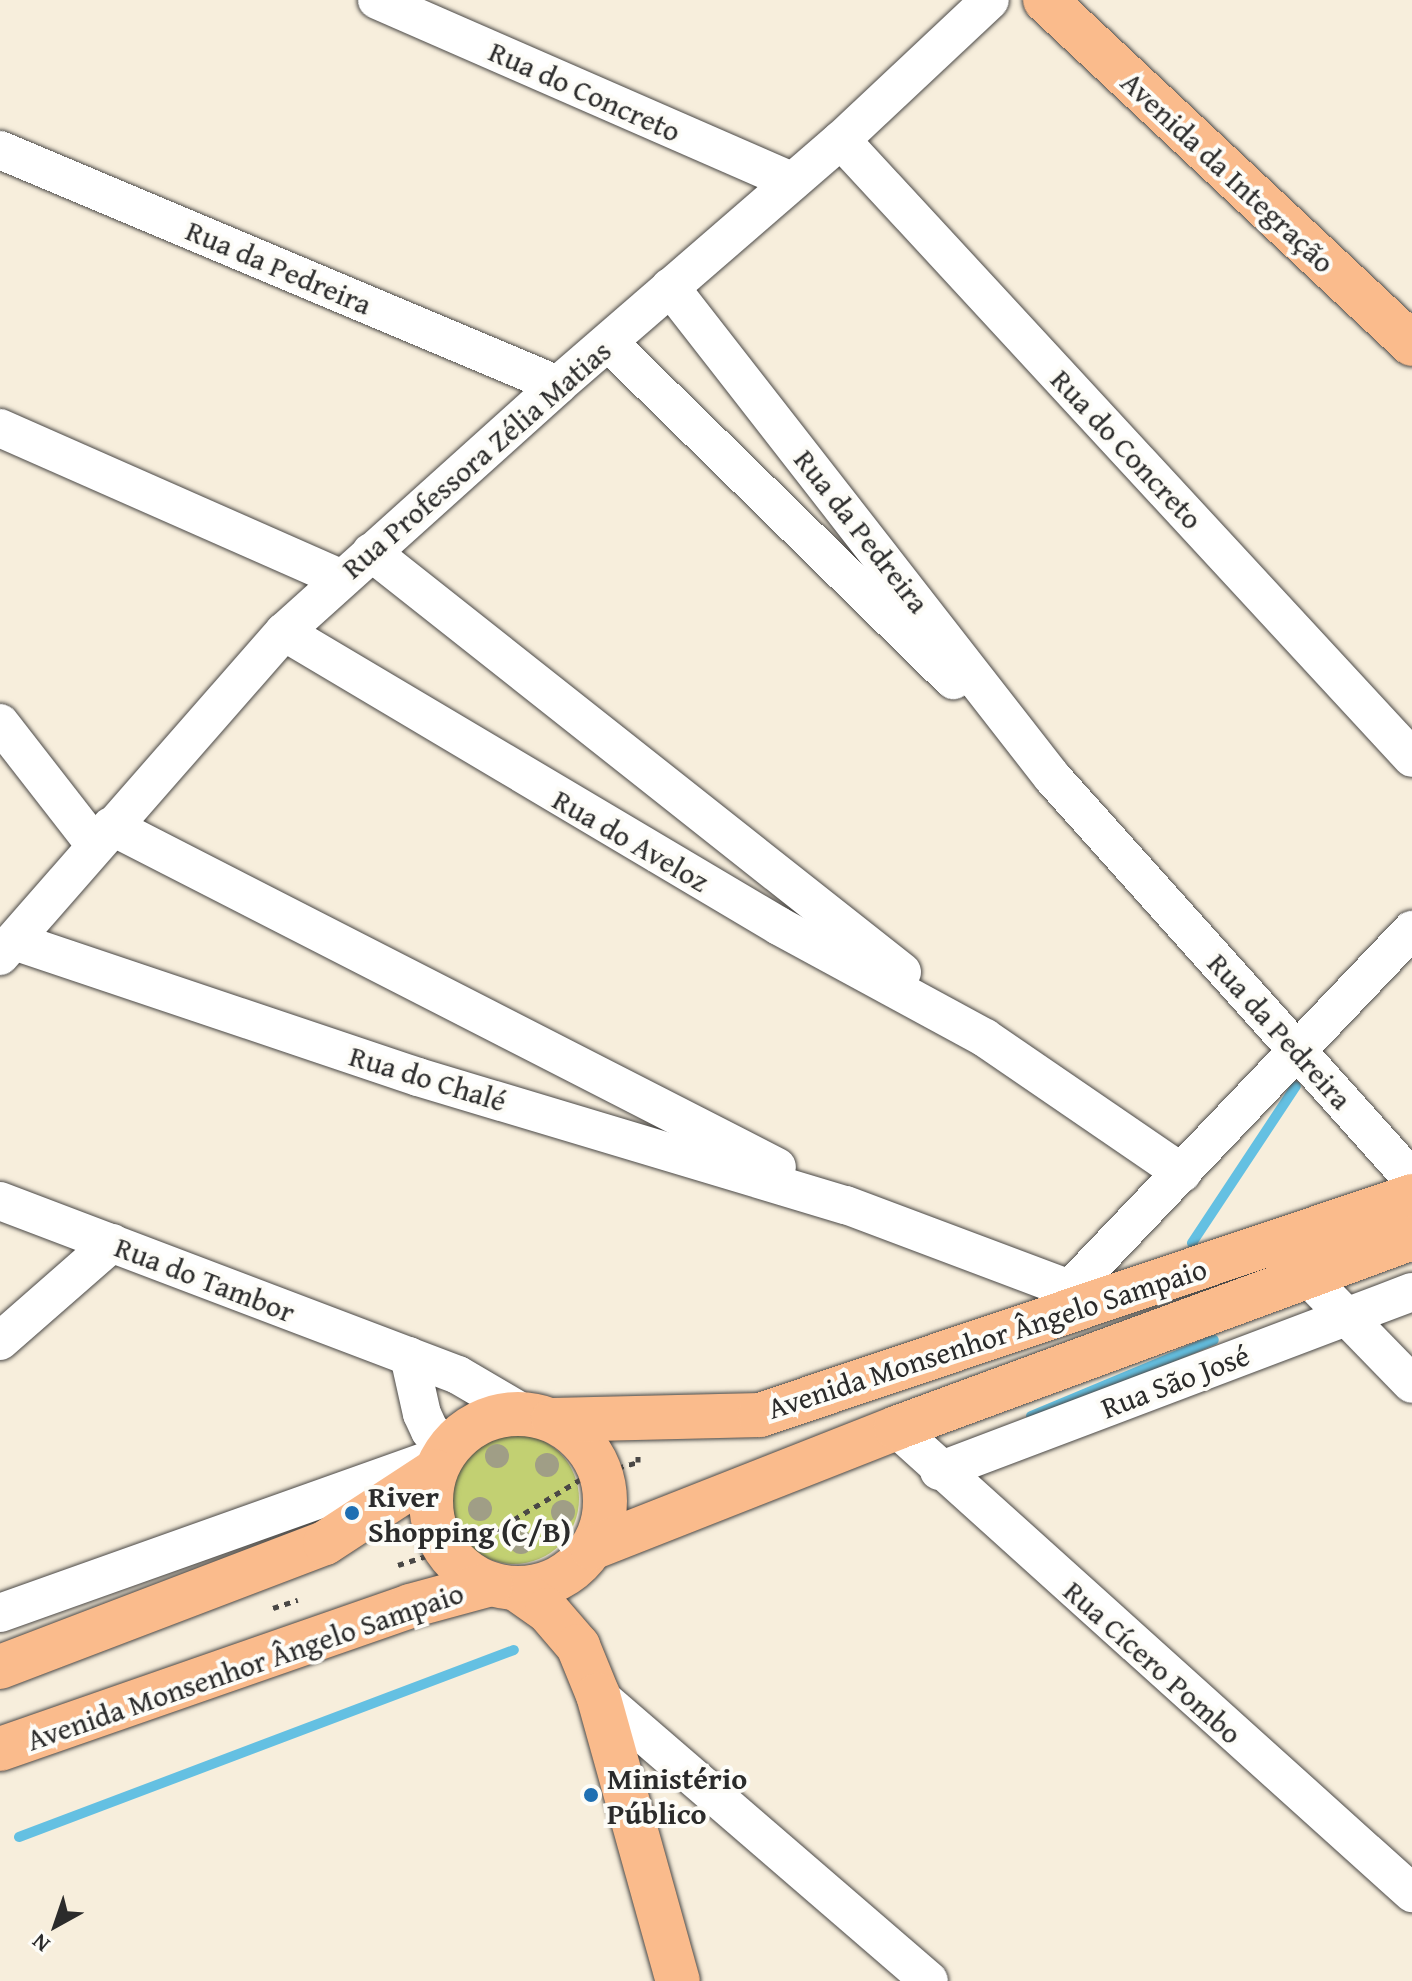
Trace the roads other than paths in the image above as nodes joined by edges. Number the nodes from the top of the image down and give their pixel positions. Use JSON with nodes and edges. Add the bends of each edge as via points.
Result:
{"nodes":[{"id":1,"x":377,"y":0,"type":"edge"},
{"id":2,"x":990,"y":0,"type":"edge"},
{"id":3,"x":1045,"y":0,"type":"edge"},
{"id":4,"x":841,"y":140,"type":"junction"},
{"id":5,"x":0,"y":150,"type":"edge"},
{"id":6,"x":792,"y":181,"type":"junction"},
{"id":7,"x":670,"y":287,"type":"junction"},
{"id":8,"x":609,"y":343,"type":"junction"},
{"id":9,"x":1412,"y":344,"type":"edge"},
{"id":10,"x":558,"y":385,"type":"junction"},
{"id":11,"x":0,"y":428,"type":"edge"},
{"id":12,"x":810,"y":462,"type":"junction"},
{"id":13,"x":767,"y":498,"type":"junction"},
{"id":14,"x":371,"y":552,"type":"junction"},
{"id":15,"x":340,"y":578,"type":"junction"},
{"id":16,"x":284,"y":632,"type":"junction"},
{"id":17,"x":0,"y":723,"type":"edge"},
{"id":18,"x":1412,"y":758,"type":"edge"},
{"id":19,"x":1052,"y":777,"type":"junction"},
{"id":20,"x":103,"y":835,"type":"junction"},
{"id":21,"x":732,"y":837,"type":"junction"},
{"id":22,"x":701,"y":880,"type":"junction"},
{"id":23,"x":1412,"y":930,"type":"edge"},
{"id":24,"x":7,"y":948,"type":"edge"},
{"id":25,"x":985,"y":1038,"type":"junction"},
{"id":26,"x":1295,"y":1048,"type":"junction"},
{"id":27,"x":1182,"y":1173,"type":"junction"},
{"id":28,"x":1408,"y":1173,"type":"edge"},
{"id":29,"x":0,"y":1201,"type":"edge"},
{"id":30,"x":846,"y":1205,"type":"junction"},
{"id":31,"x":1412,"y":1238,"type":"edge"},
{"id":32,"x":112,"y":1243,"type":"junction"},
{"id":33,"x":1305,"y":1274,"type":"junction"},
{"id":34,"x":1412,"y":1292,"type":"edge"},
{"id":35,"x":1080,"y":1297,"type":"junction"},
{"id":36,"x":1345,"y":1317,"type":"junction"},
{"id":37,"x":0,"y":1341,"type":"edge"},
{"id":38,"x":409,"y":1356,"type":"junction"},
{"id":39,"x":1412,"y":1384,"type":"edge"},
{"id":40,"x":538,"y":1417,"type":"junction"},
{"id":41,"x":896,"y":1428,"type":"junction"},
{"id":42,"x":442,"y":1457,"type":"junction"},
{"id":43,"x":939,"y":1471,"type":"junction"},
{"id":44,"x":592,"y":1548,"type":"junction"},
{"id":45,"x":503,"y":1586,"type":"junction"},
{"id":46,"x":0,"y":1613,"type":"edge"},
{"id":47,"x":0,"y":1667,"type":"edge"},
{"id":48,"x":598,"y":1695,"type":"junction"},
{"id":49,"x":0,"y":1749,"type":"edge"},
{"id":50,"x":1412,"y":1893,"type":"edge"},
{"id":51,"x":678,"y":1981,"type":"edge"},
{"id":52,"x":929,"y":1981,"type":"edge"}],
"edges":[{"from":1,"to":6,"type":"street","name":"Rua do Concreto"},
{"from":2,"to":4,"type":"street","name":"Rua Professora Zélia Matias"},
{"from":3,"to":9,"type":"main road","name":"Avenida da Integração"},
{"from":4,"to":6,"type":"street","name":"Rua Professora Zélia Matias"},
{"from":4,"to":18,"type":"street","name":"Rua do Concreto"},
{"from":5,"to":10,"type":"street","name":"Rua da Pedreira"},
{"from":6,"to":7,"type":"street","name":"Rua Professora Zélia Matias"},
{"from":7,"to":8,"type":"street","name":"Rua Professora Zélia Matias"},
{"from":7,"to":12,"type":"street","name":"Rua da Pedreira"},
{"from":8,"to":10,"type":"street","name":"Rua Professora Zélia Matias"},
{"from":8,"to":13,"type":"street","name":"Rua da Pedreira"},
{"from":10,"to":14,"type":"street","name":"Rua Professora Zélia Matias"},
{"from":11,"to":15,"type":"street"},
{"from":12,"to":13,"type":"street"},
{"from":12,"to":19,"type":"street","name":"Rua da Pedreira"},
{"from":13,"to":19,"type":"street","name":"Rua da Pedreira"},
{"from":14,"to":15,"type":"street","name":"Rua Professora Zélia Matias"},
{"from":14,"to":21,"type":"street","name":"Rua do Aveloz"},
{"from":15,"to":16,"type":"street","name":"Rua Professora Zélia Matias"},
{"from":16,"to":20,"type":"street","name":"Rua Professora Zélia Matias"},
{"from":16,"to":22,"type":"street","name":"Rua do Aveloz"},
{"from":17,"to":20,"type":"street"},
{"from":19,"to":26,"type":"street","name":"Rua da Pedreira"},
{"from":20,"to":24,"type":"street","name":"Rua Professora Zélia Matias"},
{"from":20,"to":30,"type":"street","name":"Rua do Chalé","via":[[658,1102]]},
{"from":21,"to":22,"type":"street"},
{"from":21,"to":25,"type":"street","name":"Rua do Aveloz"},
{"from":22,"to":25,"type":"street","name":"Rua do Aveloz"},
{"from":23,"to":26,"type":"street"},
{"from":24,"to":30,"type":"street","name":"Rua do Chalé"},
{"from":25,"to":27,"type":"street","name":"Rua do Aveloz"},
{"from":26,"to":27,"type":"street"},
{"from":26,"to":28,"type":"street","name":"Rua da Pedreira"},
{"from":27,"to":35,"type":"street"},
{"from":28,"to":35,"type":"main road","name":"Avenida Monsenhor Ângelo Sampaio"},
{"from":29,"to":32,"type":"street","name":"Rua do Tambor"},
{"from":30,"to":35,"type":"street","name":"Rua do Chalé"},
{"from":31,"to":33,"type":"main road","name":"Avenida Monsenhor Ângelo Sampaio"},
{"from":32,"to":37,"type":"street"},
{"from":32,"to":38,"type":"street","name":"Rua do Tambor"},
{"from":33,"to":36,"type":"street"},
{"from":33,"to":41,"type":"main road","name":"Avenida Monsenhor Ângelo Sampaio"},
{"from":34,"to":36,"type":"street","name":"Rua São José"},
{"from":35,"to":40,"type":"main road","name":"Avenida Monsenhor Ângelo Sampaio","via":[[760,1415]]},
{"from":36,"to":39,"type":"street"},
{"from":36,"to":43,"type":"street","name":"Rua São José"},
{"from":38,"to":40,"type":"street","name":"Rua do Tambor","via":[[479,1384]]},
{"from":38,"to":42,"type":"street","via":[[422,1414]]},
{"from":40,"to":42,"type":"main road","via":[[495,1416],[469,1427]]},
{"from":40,"to":44,"type":"main road","via":[[589,1450],[600,1472],[605,1498]]},
{"from":41,"to":43,"type":"street","name":"Rua Cícero Pombo"},
{"from":41,"to":44,"type":"main road","name":"Avenida Monsenhor Ângelo Sampaio"},
{"from":42,"to":45,"type":"main road","via":[[430,1498],[434,1526],[446,1551],[466,1571]]},
{"from":42,"to":46,"type":"street"},
{"from":42,"to":47,"type":"main road","via":[[325,1543]]},
{"from":43,"to":50,"type":"street","name":"Rua Cícero Pombo"},
{"from":44,"to":45,"type":"main road","via":[[572,1570],[546,1584]]},
{"from":45,"to":48,"type":"main road","via":[[547,1610],[578,1646]]},
{"from":45,"to":49,"type":"main road","name":"Avenida Monsenhor Ângelo Sampaio","via":[[410,1606]]},
{"from":48,"to":51,"type":"main road"},
{"from":48,"to":52,"type":"street"}]}
